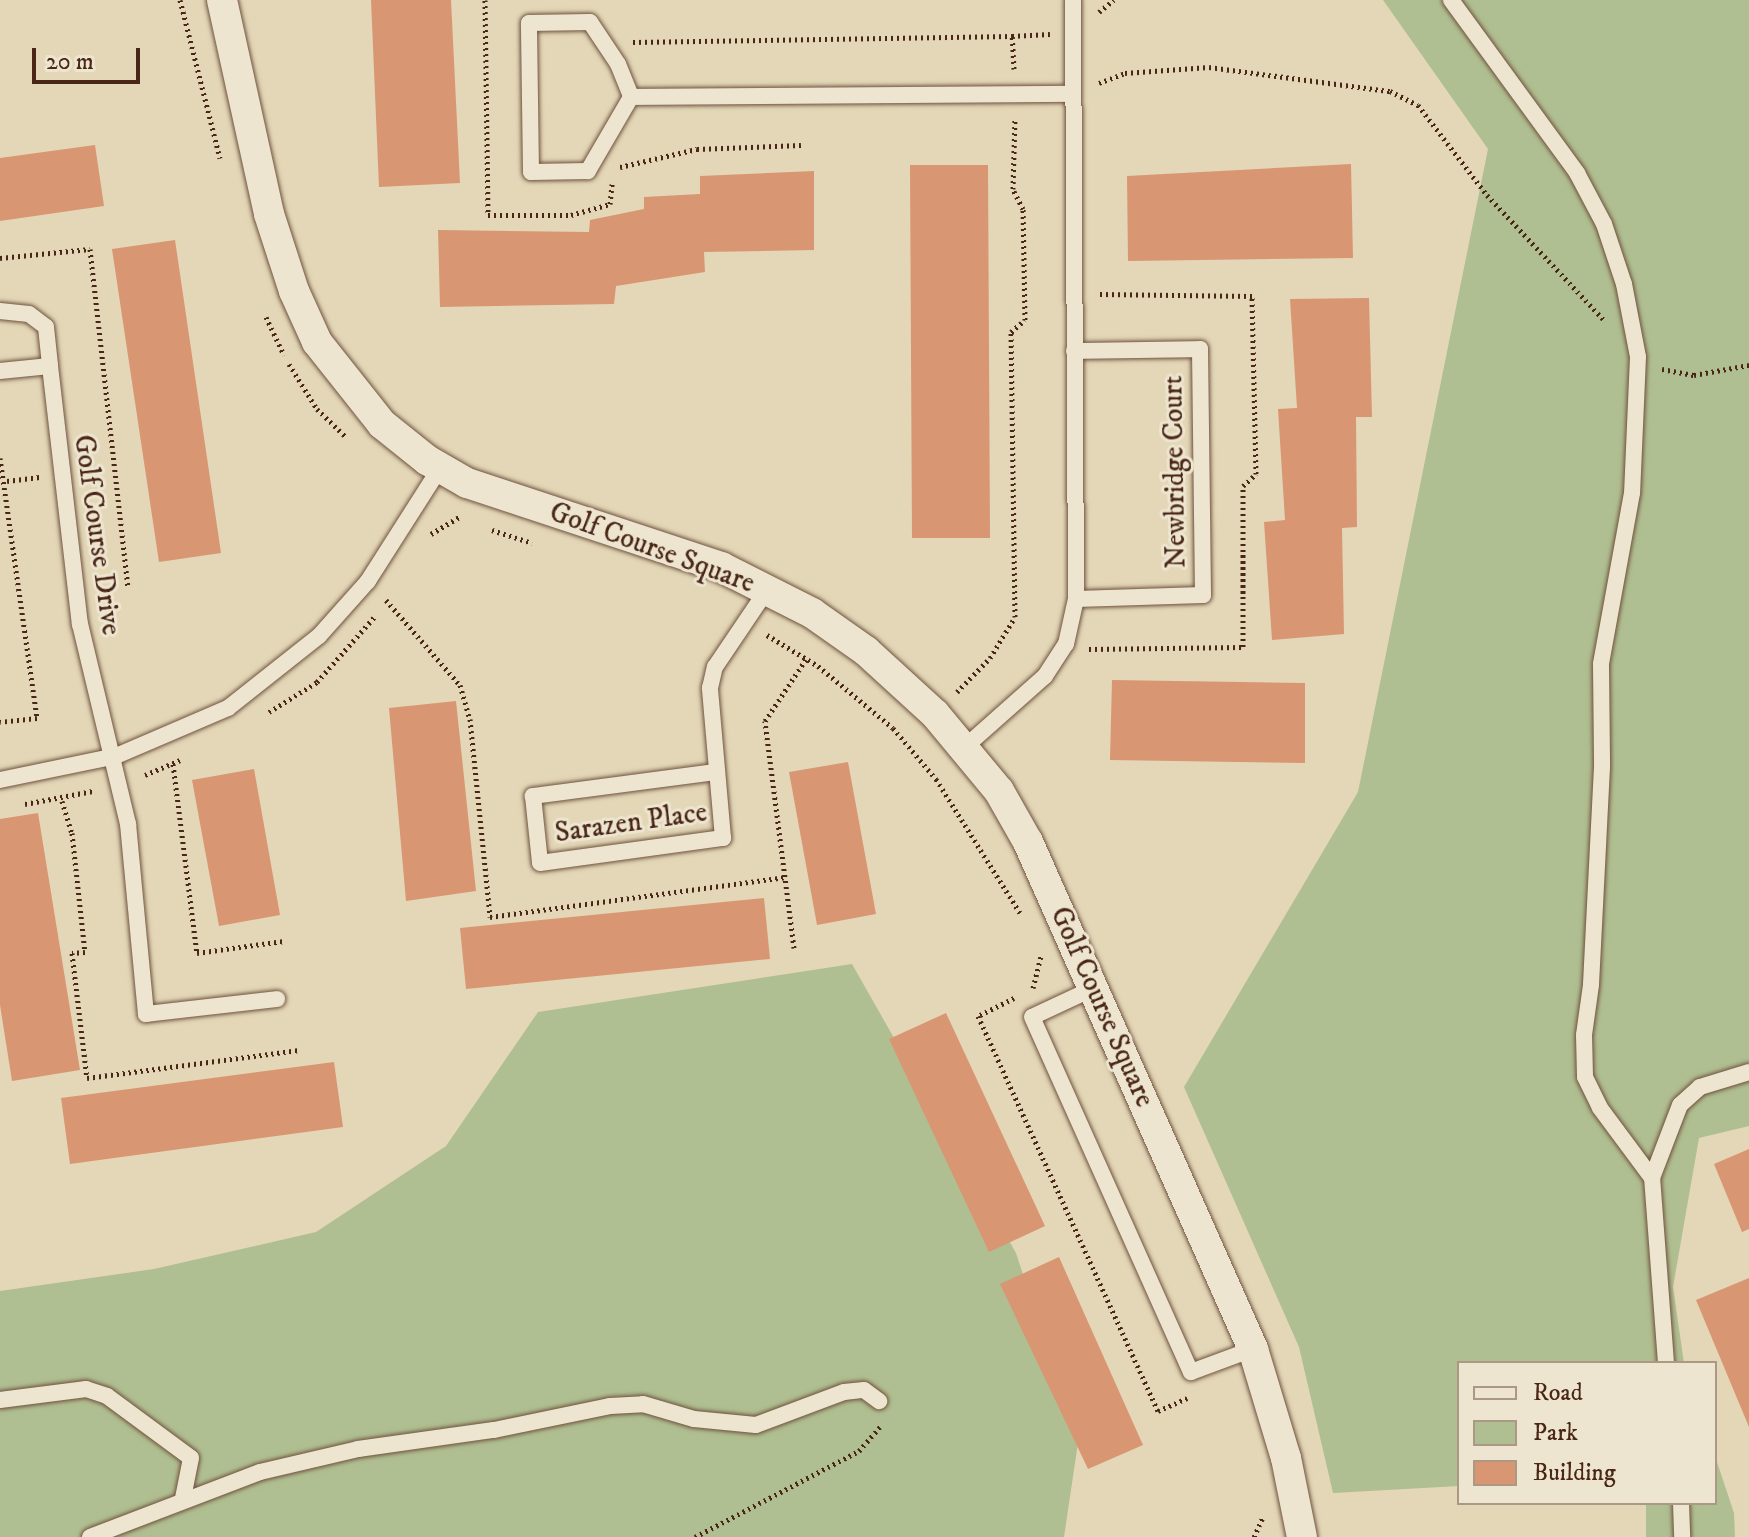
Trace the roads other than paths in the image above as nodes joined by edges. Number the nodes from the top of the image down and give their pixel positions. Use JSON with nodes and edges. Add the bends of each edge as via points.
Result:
{"nodes":[{"id":1,"x":222,"y":0,"type":"edge"},
{"id":2,"x":1073,"y":0,"type":"edge"},
{"id":3,"x":1451,"y":0,"type":"edge"},
{"id":4,"x":1072,"y":94,"type":"junction"},
{"id":5,"x":631,"y":97,"type":"junction"},
{"id":6,"x":0,"y":311,"type":"edge"},
{"id":7,"x":1074,"y":351,"type":"junction"},
{"id":8,"x":50,"y":366,"type":"junction"},
{"id":9,"x":0,"y":371,"type":"edge"},
{"id":10,"x":440,"y":468,"type":"junction"},
{"id":11,"x":767,"y":590,"type":"junction"},
{"id":12,"x":1076,"y":599,"type":"junction"},
{"id":13,"x":965,"y":747,"type":"junction"},
{"id":14,"x":116,"y":756,"type":"junction"},
{"id":15,"x":715,"y":772,"type":"junction"},
{"id":16,"x":0,"y":780,"type":"edge"},
{"id":17,"x":1094,"y":988,"type":"junction"},
{"id":18,"x":277,"y":999,"type":"dead end"},
{"id":19,"x":1749,"y":1072,"type":"edge"},
{"id":20,"x":1652,"y":1178,"type":"junction"},
{"id":21,"x":1253,"y":1349,"type":"junction"},
{"id":22,"x":1666,"y":1361,"type":"edge"},
{"id":23,"x":0,"y":1400,"type":"edge"},
{"id":24,"x":879,"y":1401,"type":"road end"},
{"id":25,"x":183,"y":1498,"type":"junction"},
{"id":26,"x":1681,"y":1505,"type":"edge"},
{"id":27,"x":90,"y":1537,"type":"edge"},
{"id":28,"x":1302,"y":1537,"type":"edge"},
{"id":29,"x":1682,"y":1537,"type":"edge"}],
"edges":[{"from":1,"to":10,"type":"street","name":"Golf Course Square","via":[[269,214],[305,317],[343,380],[382,424]]},
{"from":2,"to":4,"type":"lane"},
{"from":3,"to":20,"type":"lane","via":[[1577,173],[1604,224],[1624,284],[1638,357],[1632,493],[1601,664],[1602,767],[1584,1035],[1585,1077],[1600,1108]]},
{"from":4,"to":5,"type":"lane"},
{"from":4,"to":7,"type":"lane"},
{"from":5,"to":5,"type":"lane","via":[[618,64],[590,22],[529,23],[531,172],[588,171]]},
{"from":6,"to":8,"type":"lane","name":"Golf Course Drive","via":[[29,314],[46,327]]},
{"from":7,"to":12,"type":"lane"},
{"from":7,"to":12,"type":"lane","name":"Newbridge Court","via":[[1200,349],[1203,595]]},
{"from":8,"to":9,"type":"lane"},
{"from":8,"to":14,"type":"lane","name":"Golf Course Drive","via":[[80,624]]},
{"from":10,"to":11,"type":"street","name":"Golf Course Square","via":[[467,483],[721,567]]},
{"from":10,"to":14,"type":"lane","via":[[368,581],[319,636],[228,708]]},
{"from":11,"to":13,"type":"street","name":"Golf Course Square","via":[[866,651]]},
{"from":11,"to":15,"type":"lane","name":"Sarazen Place","via":[[715,667],[710,688]]},
{"from":12,"to":13,"type":"lane","via":[[1066,644],[1045,676]]},
{"from":13,"to":17,"type":"street","name":"Golf Course Square","via":[[1028,842]]},
{"from":14,"to":16,"type":"lane"},
{"from":14,"to":18,"type":"lane","name":"Golf Course Drive","via":[[146,1014]]},
{"from":15,"to":15,"type":"lane","name":"Sarazen Place","via":[[723,838],[540,863],[533,796]]},
{"from":17,"to":21,"type":"street","name":"Golf Course Square"},
{"from":17,"to":21,"type":"lane","via":[[1032,1017],[1191,1372]]},
{"from":19,"to":20,"type":"lane","via":[[1700,1087],[1680,1105],[1668,1125]]},
{"from":20,"to":22,"type":"lane"},
{"from":21,"to":28,"type":"street","name":"Golf Course Square","via":[[1286,1458]]},
{"from":23,"to":25,"type":"lane","via":[[86,1389],[107,1396],[191,1458]]},
{"from":24,"to":25,"type":"lane","via":[[864,1390],[844,1392],[756,1425],[694,1419],[643,1404],[610,1406],[494,1430],[358,1449],[260,1472]]},
{"from":25,"to":27,"type":"lane"},
{"from":26,"to":29,"type":"lane"}]}
